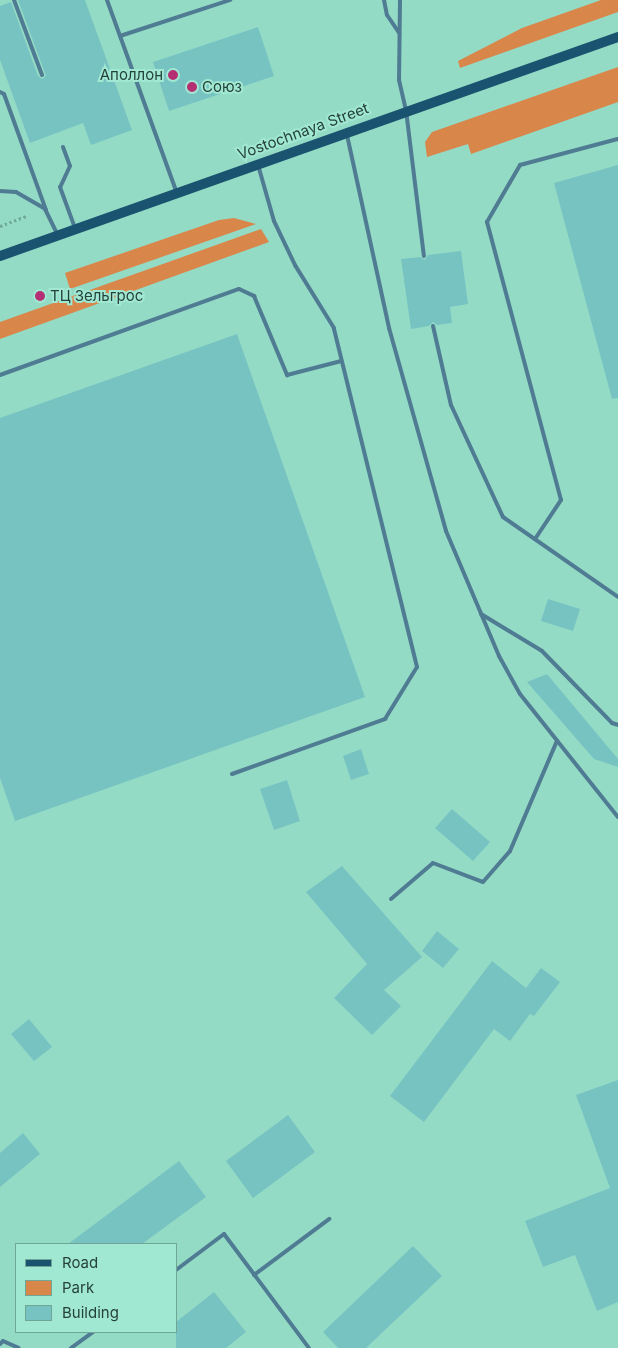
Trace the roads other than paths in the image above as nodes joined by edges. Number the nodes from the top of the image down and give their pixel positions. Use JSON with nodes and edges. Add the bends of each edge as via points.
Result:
{"nodes":[{"id":1,"x":14,"y":0,"type":"edge"},
{"id":2,"x":107,"y":0,"type":"edge"},
{"id":3,"x":230,"y":0,"type":"edge"},
{"id":4,"x":384,"y":0,"type":"edge"},
{"id":5,"x":400,"y":0,"type":"edge"},
{"id":6,"x":399,"y":33,"type":"junction"},
{"id":7,"x":120,"y":36,"type":"junction"},
{"id":8,"x":618,"y":37,"type":"edge"},
{"id":9,"x":42,"y":75,"type":"dead end"},
{"id":10,"x":0,"y":92,"type":"edge"},
{"id":11,"x":406,"y":110,"type":"junction"},
{"id":12,"x":346,"y":131,"type":"junction"},
{"id":13,"x":618,"y":139,"type":"edge"},
{"id":14,"x":63,"y":147,"type":"dead end"},
{"id":15,"x":258,"y":163,"type":"junction"},
{"id":16,"x":0,"y":191,"type":"edge"},
{"id":17,"x":177,"y":193,"type":"junction"},
{"id":18,"x":46,"y":209,"type":"junction"},
{"id":19,"x":76,"y":230,"type":"junction"},
{"id":20,"x":58,"y":236,"type":"junction"},
{"id":21,"x":0,"y":256,"type":"edge"},
{"id":22,"x":424,"y":256,"type":"dead end"},
{"id":23,"x":433,"y":326,"type":"dead end"},
{"id":24,"x":341,"y":361,"type":"junction"},
{"id":25,"x":0,"y":375,"type":"edge"},
{"id":26,"x":535,"y":539,"type":"junction"},
{"id":27,"x":618,"y":598,"type":"edge"},
{"id":28,"x":481,"y":614,"type":"junction"},
{"id":29,"x":618,"y":726,"type":"edge"},
{"id":30,"x":558,"y":740,"type":"junction"},
{"id":31,"x":232,"y":774,"type":"dead end"},
{"id":32,"x":618,"y":816,"type":"edge"},
{"id":33,"x":391,"y":899,"type":"dead end"},
{"id":34,"x":329,"y":1219,"type":"dead end"},
{"id":35,"x":178,"y":1268,"type":"edge"},
{"id":36,"x":254,"y":1275,"type":"junction"},
{"id":37,"x":92,"y":1333,"type":"edge"},
{"id":38,"x":1,"y":1341,"type":"edge"},
{"id":39,"x":19,"y":1348,"type":"edge"},
{"id":40,"x":71,"y":1348,"type":"edge"},
{"id":41,"x":309,"y":1348,"type":"edge"}],
"edges":[{"from":1,"to":9,"type":"lane"},
{"from":2,"to":7,"type":"lane"},
{"from":3,"to":7,"type":"lane"},
{"from":4,"to":6,"type":"lane","via":[[387,15]]},
{"from":5,"to":6,"type":"lane"},
{"from":6,"to":11,"type":"lane","via":[[399,80]]},
{"from":7,"to":17,"type":"lane"},
{"from":8,"to":11,"type":"street","name":"Vostochnaya Street"},
{"from":10,"to":18,"type":"lane","via":[[4,94]]},
{"from":11,"to":12,"type":"street","name":"Vostochnaya Street"},
{"from":11,"to":22,"type":"lane"},
{"from":12,"to":15,"type":"street","name":"Vostochnaya Street"},
{"from":12,"to":28,"type":"lane","via":[[389,328],[426,462],[446,531]]},
{"from":13,"to":26,"type":"lane","via":[[520,165],[487,222],[561,500]]},
{"from":14,"to":19,"type":"lane","via":[[70,166],[60,187]]},
{"from":15,"to":17,"type":"street","name":"Vostochnaya Street"},
{"from":15,"to":24,"type":"lane","via":[[274,221],[295,265],[334,328]]},
{"from":16,"to":18,"type":"lane","via":[[16,192]]},
{"from":17,"to":19,"type":"street","name":"Vostochnaya Street"},
{"from":18,"to":20,"type":"lane"},
{"from":19,"to":20,"type":"street","name":"Vostochnaya Street"},
{"from":20,"to":21,"type":"street","name":"Vostochnaya Street"},
{"from":23,"to":26,"type":"lane","via":[[451,406],[504,517]]},
{"from":24,"to":25,"type":"lane","via":[[287,375],[254,296],[239,289]]},
{"from":24,"to":31,"type":"lane","via":[[417,667],[385,719]]},
{"from":26,"to":27,"type":"lane"},
{"from":28,"to":29,"type":"lane","via":[[542,651]]},
{"from":28,"to":30,"type":"lane","via":[[520,694]]},
{"from":30,"to":32,"type":"lane"},
{"from":30,"to":33,"type":"lane","via":[[510,851],[482,882],[433,863]]},
{"from":34,"to":36,"type":"lane"},
{"from":35,"to":36,"type":"lane","via":[[224,1234]]},
{"from":36,"to":41,"type":"lane"},
{"from":37,"to":40,"type":"lane"},
{"from":38,"to":39,"type":"lane"}]}
